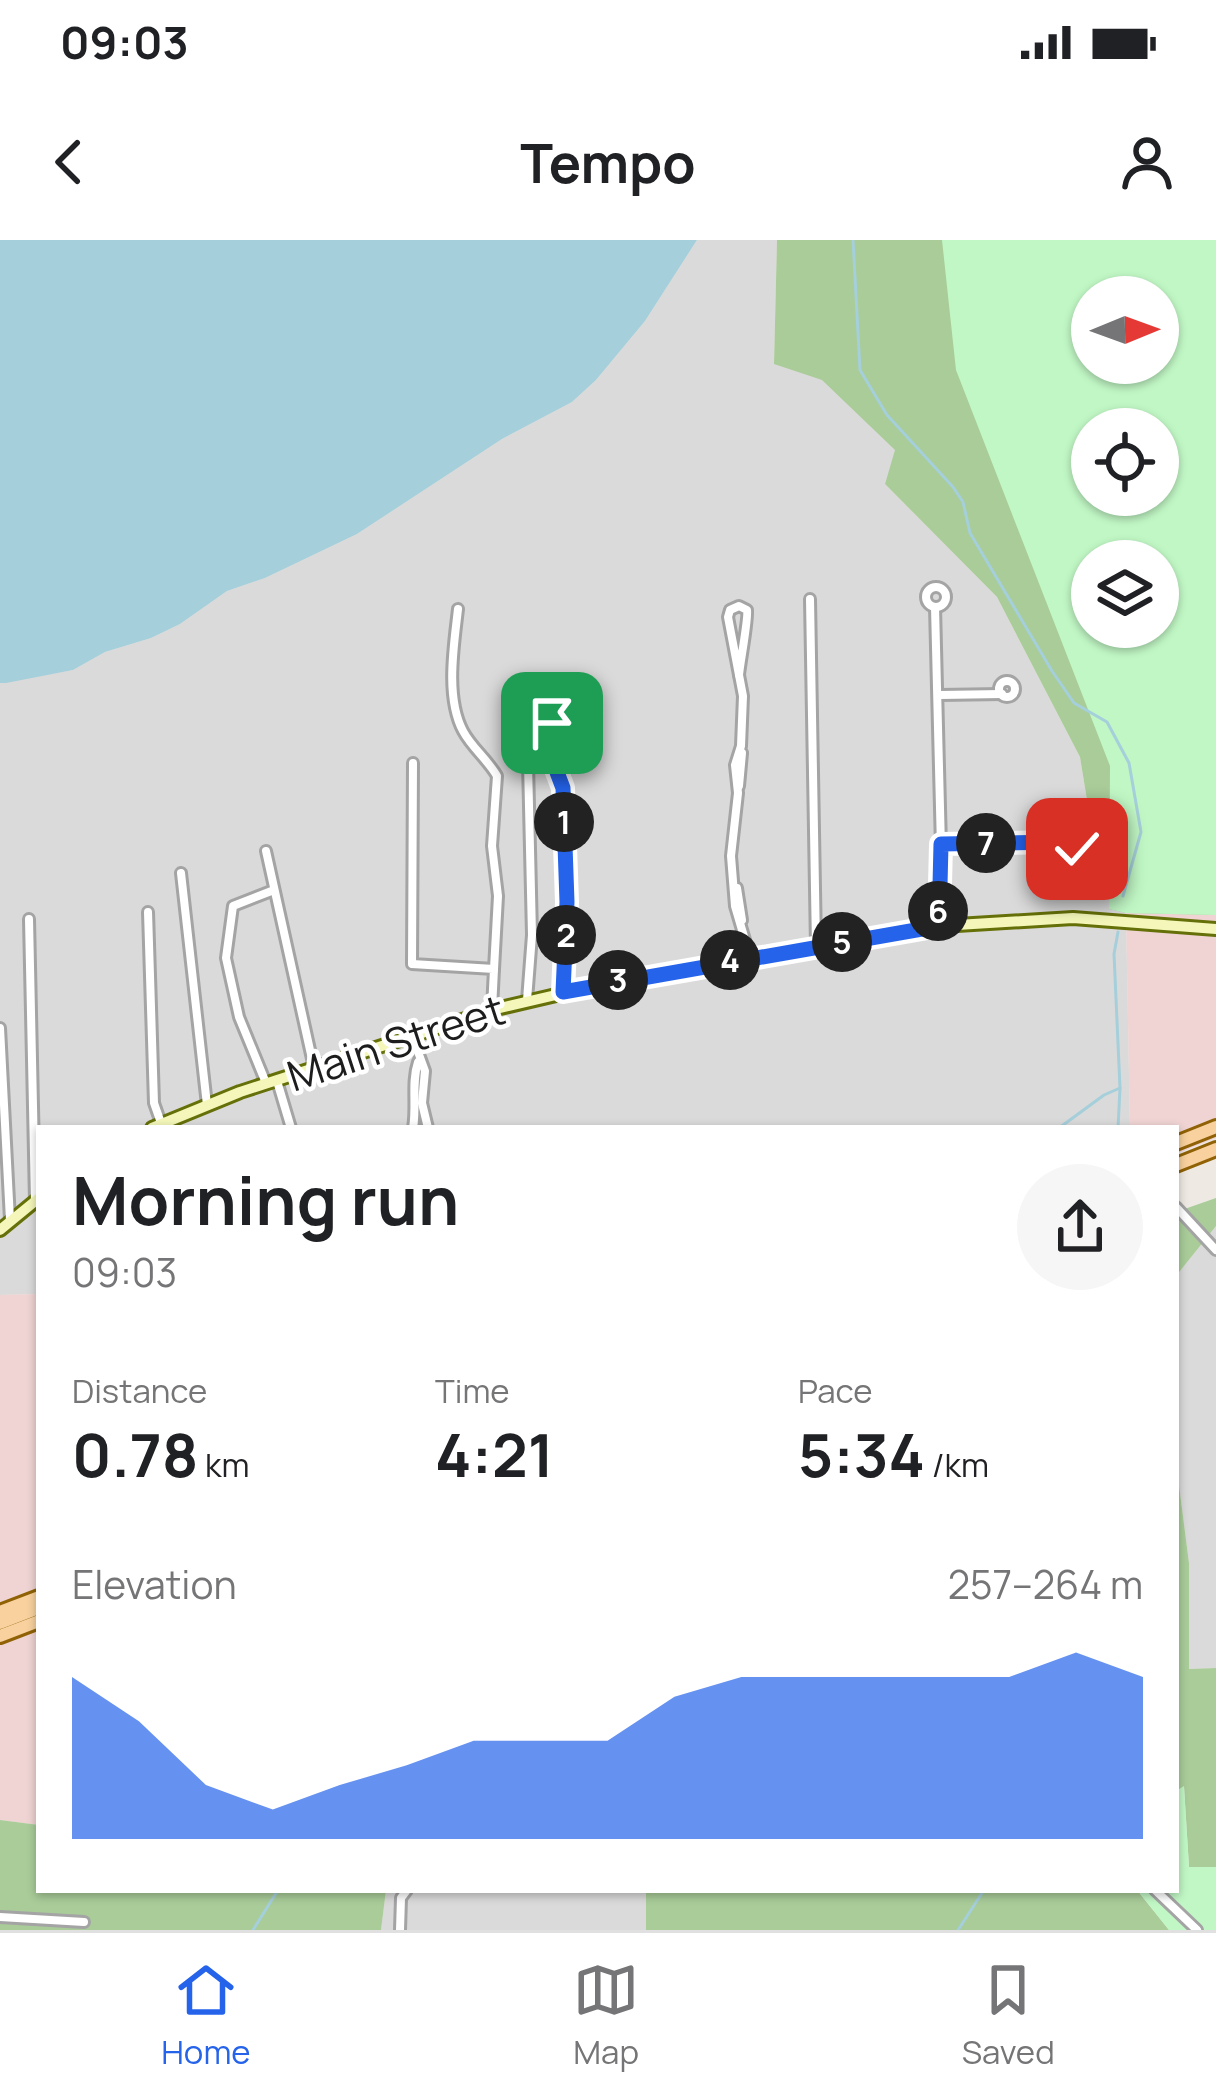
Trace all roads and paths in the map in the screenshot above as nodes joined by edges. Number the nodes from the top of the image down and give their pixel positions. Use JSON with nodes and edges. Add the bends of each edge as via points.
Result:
{"nodes":[{"id":1,"x":810,"y":599,"type":"dead end"},
{"id":2,"x":935,"y":607,"type":"dead end"},
{"id":3,"x":458,"y":609,"type":"dead end"},
{"id":4,"x":739,"y":675,"type":"junction"},
{"id":5,"x":1002,"y":694,"type":"dead end"},
{"id":6,"x":940,"y":695,"type":"junction"},
{"id":7,"x":548,"y":740,"type":"dead end"},
{"id":8,"x":413,"y":763,"type":"dead end"},
{"id":9,"x":528,"y":763,"type":"dead end"},
{"id":10,"x":1062,"y":842,"type":"dead end"},
{"id":11,"x":941,"y":844,"type":"junction"},
{"id":12,"x":266,"y":851,"type":"dead end"},
{"id":13,"x":181,"y":873,"type":"dead end"},
{"id":14,"x":942,"y":888,"type":"junction"},
{"id":15,"x":274,"y":890,"type":"junction"},
{"id":16,"x":148,"y":912,"type":"dead end"},
{"id":17,"x":29,"y":919,"type":"dead end"},
{"id":18,"x":957,"y":925,"type":"junction"},
{"id":19,"x":939,"y":926,"type":"junction"},
{"id":20,"x":1216,"y":929,"type":"edge"},
{"id":21,"x":816,"y":946,"type":"junction"},
{"id":22,"x":750,"y":957,"type":"junction"},
{"id":23,"x":494,"y":969,"type":"junction"},
{"id":24,"x":563,"y":992,"type":"junction"},
{"id":25,"x":527,"y":1000,"type":"junction"},
{"id":26,"x":492,"y":1011,"type":"junction"},
{"id":27,"x":0,"y":1028,"type":"edge"},
{"id":28,"x":413,"y":1038,"type":"junction"},
{"id":29,"x":314,"y":1068,"type":"junction"},
{"id":30,"x":272,"y":1083,"type":"junction"},
{"id":31,"x":420,"y":1103,"type":"junction"},
{"id":32,"x":207,"y":1105,"type":"junction"},
{"id":33,"x":157,"y":1125,"type":"edge"},
{"id":34,"x":290,"y":1125,"type":"edge"},
{"id":35,"x":414,"y":1125,"type":"edge"},
{"id":36,"x":427,"y":1125,"type":"edge"},
{"id":37,"x":1216,"y":1126,"type":"edge"},
{"id":38,"x":1195,"y":1136,"type":"junction"},
{"id":39,"x":1179,"y":1141,"type":"edge"},
{"id":40,"x":1209,"y":1152,"type":"edge"},
{"id":41,"x":36,"y":1165,"type":"edge"},
{"id":42,"x":1179,"y":1165,"type":"edge"},
{"id":43,"x":36,"y":1201,"type":"edge"},
{"id":44,"x":1179,"y":1211,"type":"edge"},
{"id":45,"x":5,"y":1226,"type":"edge"},
{"id":46,"x":1216,"y":1250,"type":"edge"},
{"id":47,"x":35,"y":1602,"type":"edge"},
{"id":48,"x":0,"y":1609,"type":"edge"},
{"id":49,"x":36,"y":1622,"type":"edge"},
{"id":50,"x":0,"y":1623,"type":"edge"},
{"id":51,"x":22,"y":1628,"type":"junction"},
{"id":52,"x":0,"y":1636,"type":"edge"},
{"id":53,"x":0,"y":1646,"type":"edge"},
{"id":54,"x":404,"y":1893,"type":"edge"},
{"id":55,"x":1158,"y":1893,"type":"edge"},
{"id":56,"x":0,"y":1917,"type":"edge"},
{"id":57,"x":84,"y":1922,"type":"dead end"},
{"id":58,"x":400,"y":1930,"type":"edge"},
{"id":59,"x":1197,"y":1930,"type":"edge"}],
"edges":[{"from":1,"to":21,"type":"street"},
{"from":2,"to":6,"type":"street"},
{"from":3,"to":23,"type":"street","via":[[457,718],[497,776]]},
{"from":4,"to":4,"type":"street","via":[[749,615],[739,606],[728,617]]},
{"from":4,"to":22,"type":"street","via":[[731,856]]},
{"from":5,"to":6,"type":"street"},
{"from":6,"to":11,"type":"street"},
{"from":7,"to":24,"type":"street","via":[[563,788]]},
{"from":8,"to":23,"type":"street","via":[[412,964]]},
{"from":9,"to":25,"type":"street"},
{"from":10,"to":11,"type":"street"},
{"from":11,"to":14,"type":"street"},
{"from":12,"to":15,"type":"street"},
{"from":13,"to":32,"type":"street"},
{"from":14,"to":18,"type":"street"},
{"from":14,"to":19,"type":"street"},
{"from":15,"to":29,"type":"street"},
{"from":15,"to":30,"type":"street","via":[[233,905],[226,958],[239,1017]]},
{"from":16,"to":33,"type":"street"},
{"from":17,"to":41,"type":"street"},
{"from":18,"to":19,"type":"main road","name":"Main Street"},
{"from":18,"to":20,"type":"main road","name":"Main Street","via":[[1073,918]]},
{"from":19,"to":21,"type":"main road","name":"Main Street"},
{"from":21,"to":22,"type":"main road","name":"Main Street"},
{"from":22,"to":24,"type":"main road","name":"Main Street"},
{"from":23,"to":26,"type":"street"},
{"from":24,"to":25,"type":"main road","name":"Main Street"},
{"from":25,"to":26,"type":"main road","name":"Main Street"},
{"from":26,"to":28,"type":"main road","name":"Main Street"},
{"from":27,"to":45,"type":"street"},
{"from":28,"to":29,"type":"main road","name":"Main Street"},
{"from":28,"to":31,"type":"street","via":[[425,1071]]},
{"from":29,"to":30,"type":"main road","name":"Main Street"},
{"from":30,"to":32,"type":"main road","name":"Main Street"},
{"from":30,"to":34,"type":"street"},
{"from":31,"to":35,"type":"street"},
{"from":31,"to":36,"type":"street"},
{"from":32,"to":33,"type":"main road","name":"Main Street"},
{"from":37,"to":38,"type":"main road"},
{"from":38,"to":39,"type":"main road"},
{"from":38,"to":40,"type":"street"},
{"from":40,"to":42,"type":"main road"},
{"from":43,"to":45,"type":"main road"},
{"from":44,"to":46,"type":"street"},
{"from":47,"to":48,"type":"main road"},
{"from":47,"to":50,"type":"main road"},
{"from":49,"to":51,"type":"main road"},
{"from":51,"to":52,"type":"main road"},
{"from":51,"to":53,"type":"main road"},
{"from":54,"to":58,"type":"street"},
{"from":55,"to":59,"type":"street"},
{"from":56,"to":57,"type":"street"}]}
